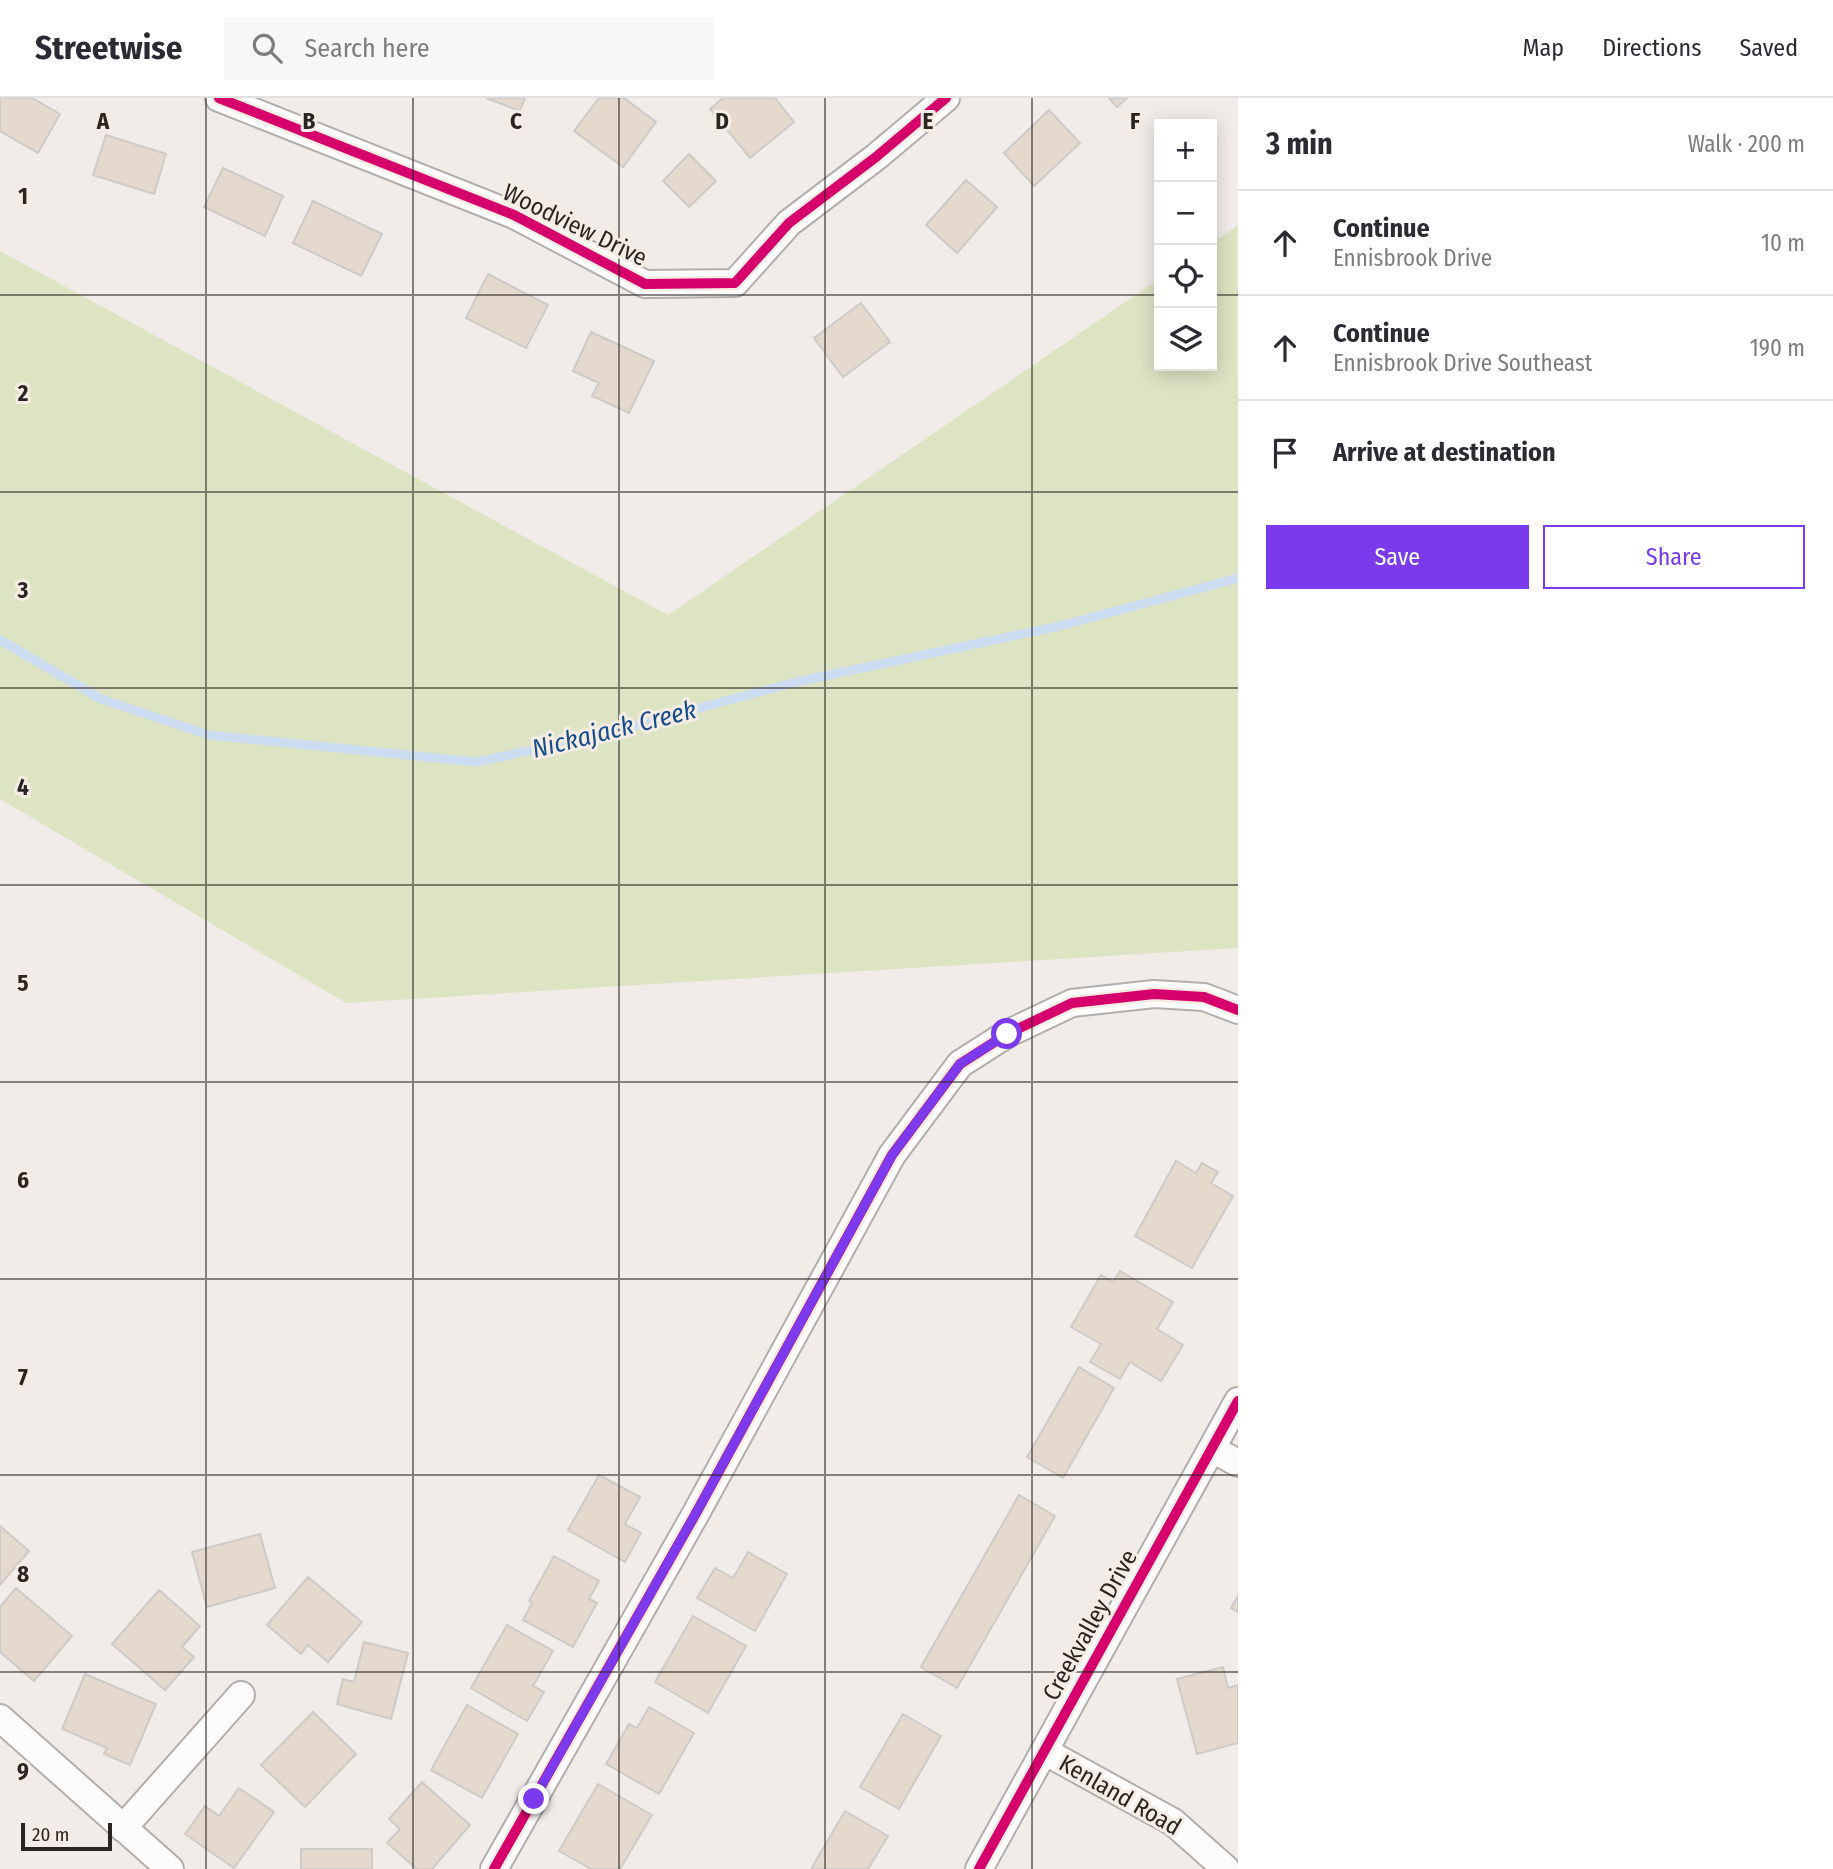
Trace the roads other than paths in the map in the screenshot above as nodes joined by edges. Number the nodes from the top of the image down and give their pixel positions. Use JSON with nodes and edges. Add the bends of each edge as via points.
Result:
{"nodes":[{"id":1,"x":219,"y":98,"type":"edge"},
{"id":2,"x":946,"y":98,"type":"edge"},
{"id":3,"x":1238,"y":1010,"type":"edge"},
{"id":4,"x":1238,"y":1401,"type":"edge"},
{"id":5,"x":1212,"y":1449,"type":"junction"},
{"id":6,"x":1238,"y":1463,"type":"edge"},
{"id":7,"x":241,"y":1695,"type":"dead end"},
{"id":8,"x":0,"y":1718,"type":"edge"},
{"id":9,"x":1044,"y":1751,"type":"junction"},
{"id":10,"x":123,"y":1828,"type":"junction"},
{"id":11,"x":170,"y":1869,"type":"edge"},
{"id":12,"x":494,"y":1869,"type":"edge"},
{"id":13,"x":979,"y":1869,"type":"edge"},
{"id":14,"x":1226,"y":1869,"type":"edge"}],
"edges":[{"from":1,"to":2,"type":"street","name":"Woodview Drive","via":[[514,215],[645,284],[735,283],[789,223]]},
{"from":3,"to":12,"type":"street","via":[[1204,998],[1154,995],[1072,1003],[1007,1034],[960,1064],[892,1155]]},
{"from":4,"to":5,"type":"street","name":"Creekvalley Drive"},
{"from":5,"to":6,"type":"street"},
{"from":5,"to":9,"type":"street","name":"Creekvalley Drive"},
{"from":7,"to":10,"type":"street"},
{"from":8,"to":10,"type":"street"},
{"from":9,"to":13,"type":"street","name":"Creekvalley Drive"},
{"from":9,"to":14,"type":"street","name":"Kenland Road","via":[[1173,1822]]},
{"from":10,"to":11,"type":"street"}]}
